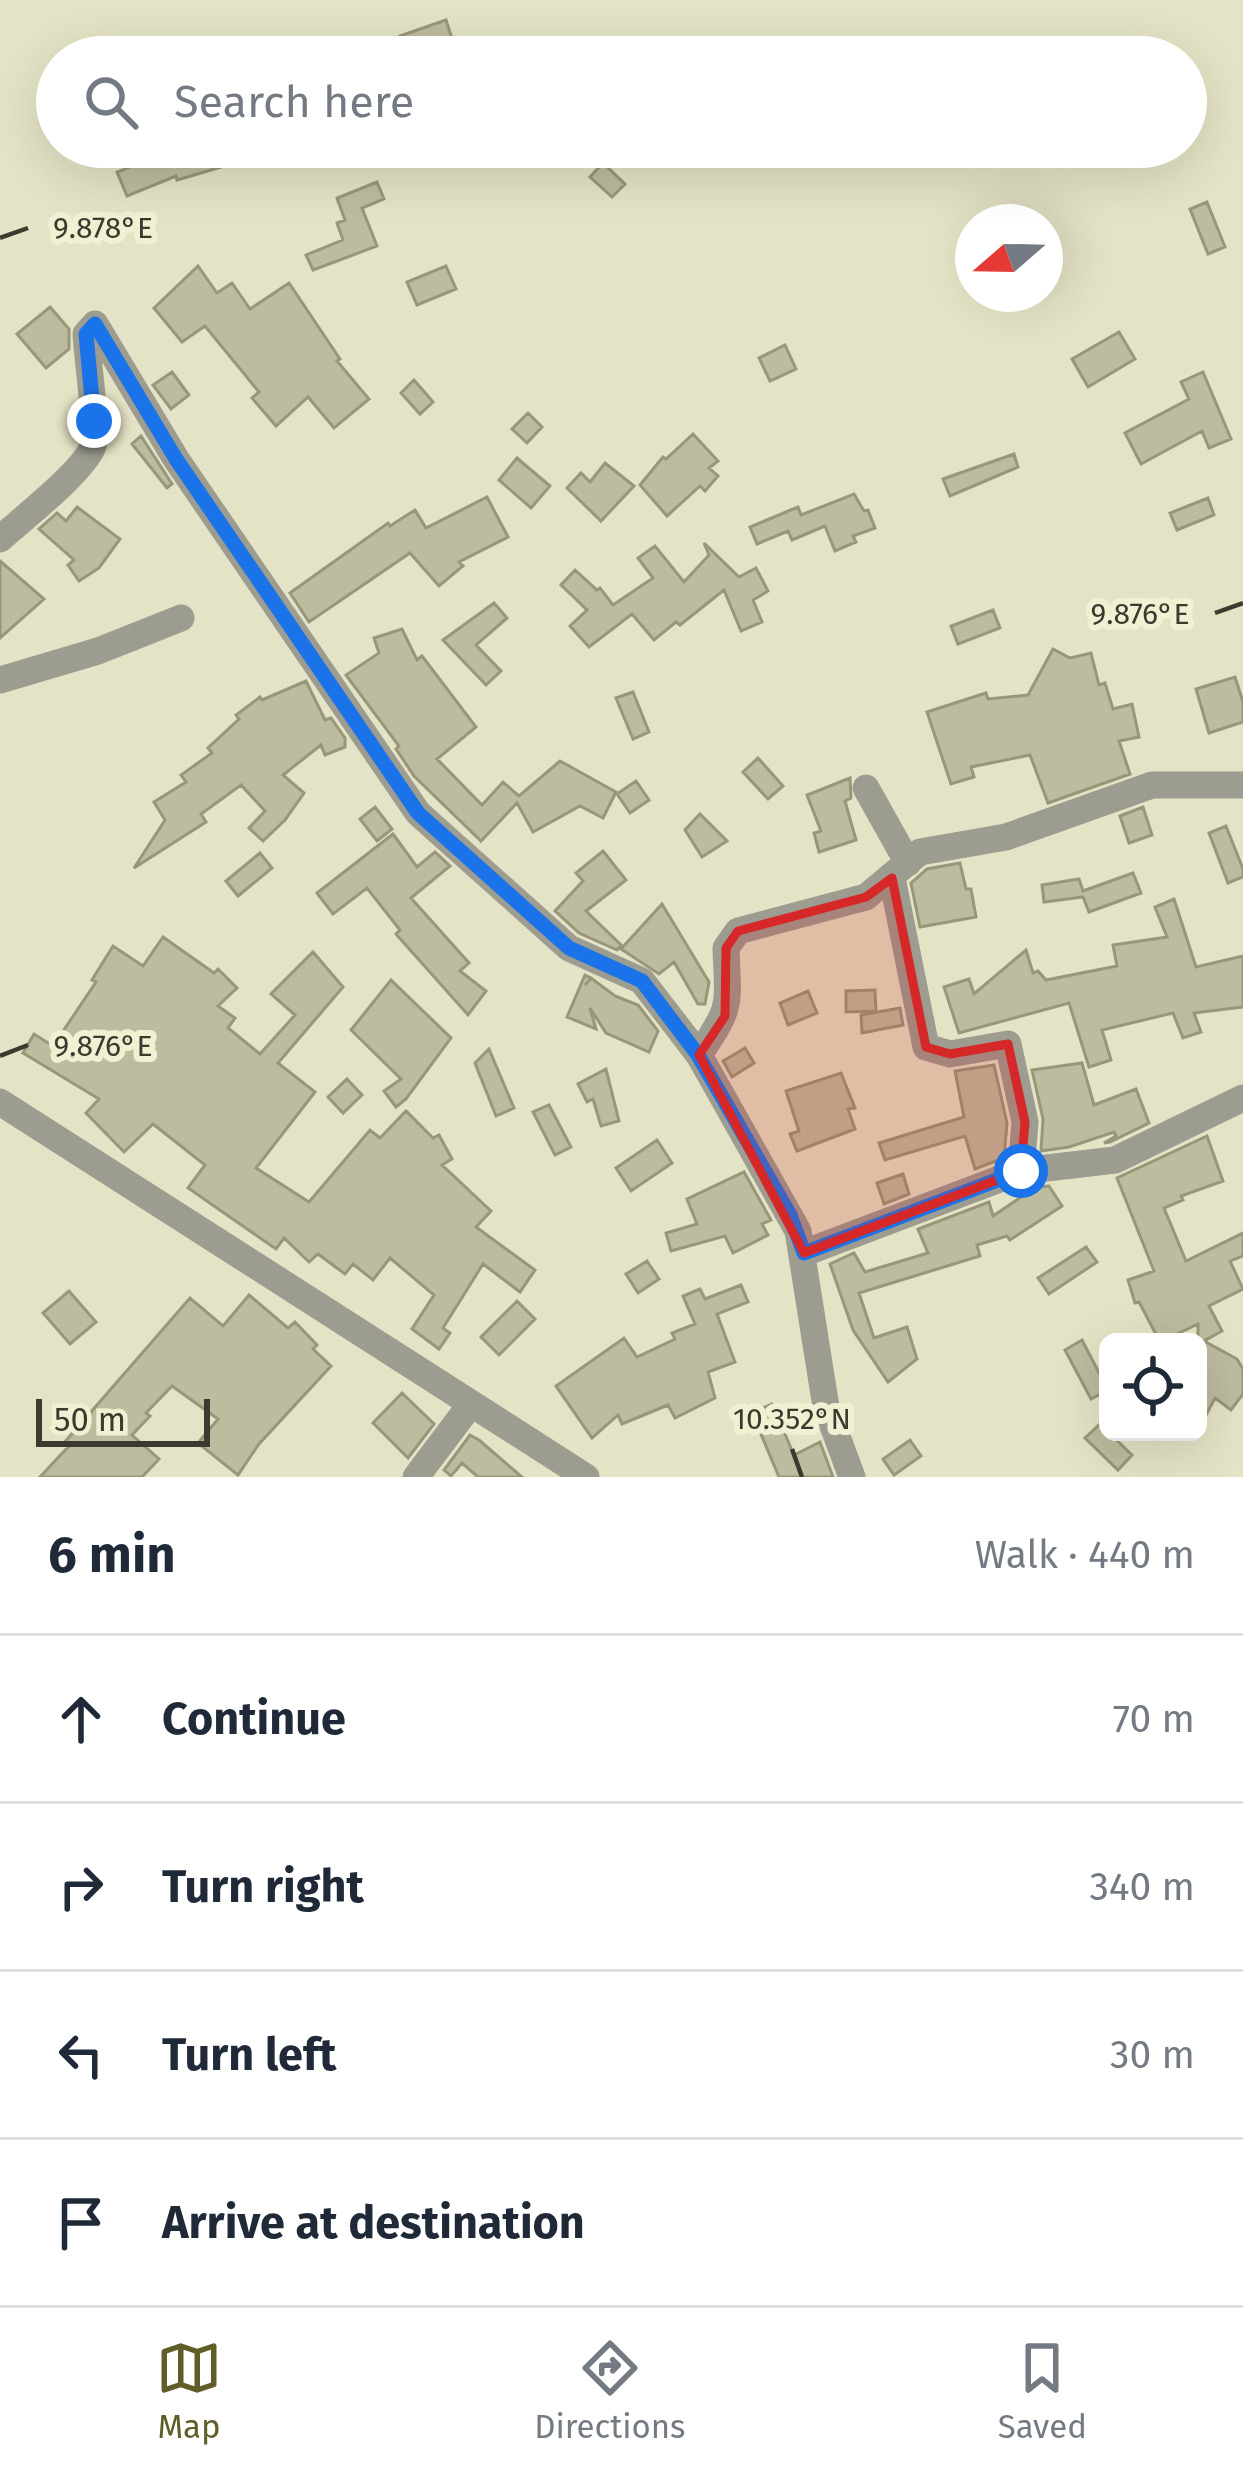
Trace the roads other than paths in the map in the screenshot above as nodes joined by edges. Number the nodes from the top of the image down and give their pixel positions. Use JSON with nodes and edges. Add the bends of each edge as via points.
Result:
{"nodes":[{"id":1,"x":0,"y":539,"type":"edge"},
{"id":2,"x":181,"y":618,"type":"dead end"},
{"id":3,"x":0,"y":680,"type":"edge"},
{"id":4,"x":1243,"y":785,"type":"edge"},
{"id":5,"x":866,"y":788,"type":"dead end"},
{"id":6,"x":900,"y":871,"type":"junction"},
{"id":7,"x":698,"y":1055,"type":"junction"},
{"id":8,"x":1243,"y":1099,"type":"edge"},
{"id":9,"x":0,"y":1102,"type":"edge"},
{"id":10,"x":1021,"y":1171,"type":"junction"},
{"id":11,"x":804,"y":1253,"type":"junction"},
{"id":12,"x":471,"y":1404,"type":"junction"},
{"id":13,"x":416,"y":1477,"type":"edge"},
{"id":14,"x":586,"y":1477,"type":"edge"},
{"id":15,"x":852,"y":1477,"type":"edge"}],
"edges":[{"from":1,"to":7,"type":"street","via":[[92,447],[86,334],[95,324],[176,459],[418,813],[569,948],[642,981]]},
{"from":2,"to":3,"type":"street"},
{"from":4,"to":6,"type":"street","via":[[1152,785],[1006,837],[920,853]]},
{"from":5,"to":6,"type":"street"},
{"from":6,"to":7,"type":"street","via":[[866,897],[738,931],[726,948],[725,1016]]},
{"from":6,"to":10,"type":"street","via":[[926,1047],[950,1054],[1008,1044],[1025,1122]]},
{"from":7,"to":11,"type":"street"},
{"from":8,"to":10,"type":"street","via":[[1115,1160]]},
{"from":9,"to":12,"type":"street"},
{"from":10,"to":11,"type":"street"},
{"from":11,"to":15,"type":"street","via":[[826,1406]]},
{"from":12,"to":13,"type":"street"},
{"from":12,"to":14,"type":"street"}]}
